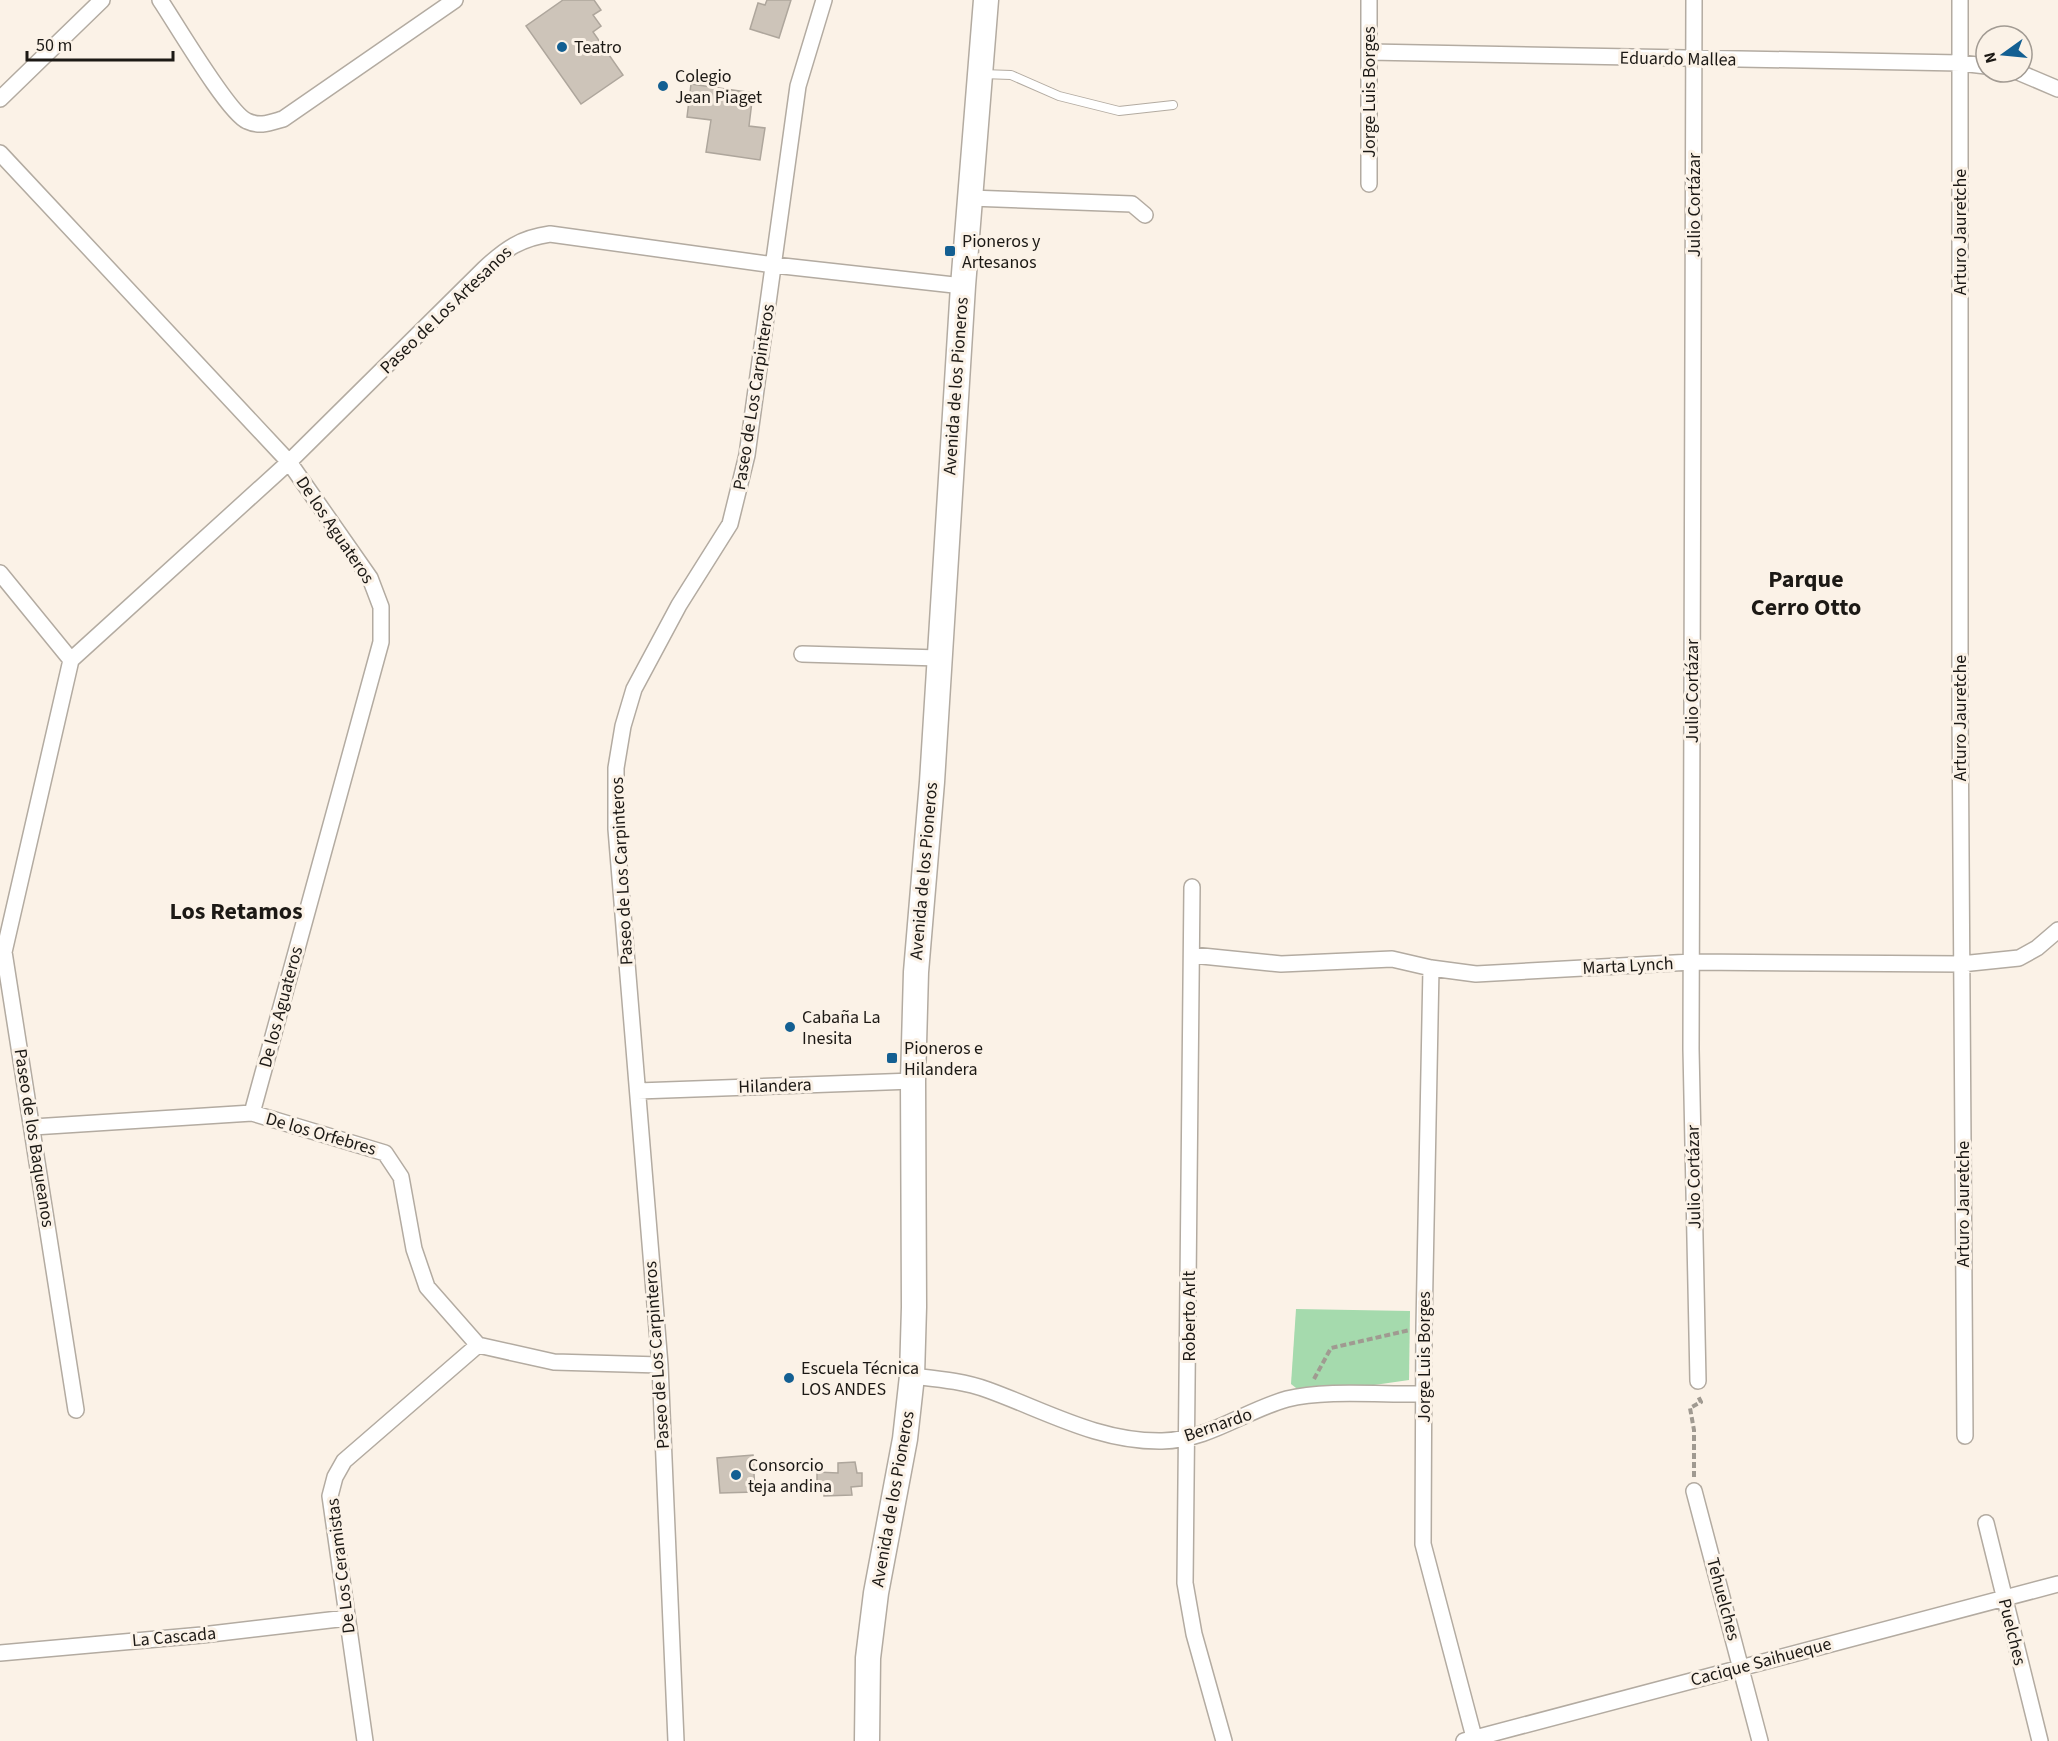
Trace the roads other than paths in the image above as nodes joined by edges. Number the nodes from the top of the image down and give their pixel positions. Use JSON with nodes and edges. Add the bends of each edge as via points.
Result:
{"nodes":[{"id":1,"x":102,"y":0,"type":"edge"},
{"id":2,"x":160,"y":0,"type":"edge"},
{"id":3,"x":455,"y":0,"type":"edge"},
{"id":4,"x":824,"y":0,"type":"edge"},
{"id":5,"x":986,"y":0,"type":"edge"},
{"id":6,"x":1369,"y":0,"type":"edge"},
{"id":7,"x":1694,"y":0,"type":"edge"},
{"id":8,"x":1960,"y":0,"type":"edge"},
{"id":9,"x":1369,"y":52,"type":"junction"},
{"id":10,"x":1694,"y":59,"type":"junction"},
{"id":11,"x":1960,"y":63,"type":"junction"},
{"id":12,"x":1974,"y":65,"type":"edge"},
{"id":13,"x":980,"y":74,"type":"junction"},
{"id":14,"x":2034,"y":79,"type":"edge"},
{"id":15,"x":2058,"y":89,"type":"edge"},
{"id":16,"x":0,"y":99,"type":"edge"},
{"id":17,"x":1173,"y":105,"type":"dead end"},
{"id":18,"x":0,"y":153,"type":"edge"},
{"id":19,"x":1369,"y":184,"type":"dead end"},
{"id":20,"x":970,"y":198,"type":"junction"},
{"id":21,"x":1145,"y":215,"type":"dead end"},
{"id":22,"x":774,"y":266,"type":"junction"},
{"id":23,"x":963,"y":286,"type":"junction"},
{"id":24,"x":289,"y":462,"type":"junction"},
{"id":25,"x":0,"y":573,"type":"edge"},
{"id":26,"x":802,"y":654,"type":"dead end"},
{"id":27,"x":939,"y":658,"type":"junction"},
{"id":28,"x":71,"y":660,"type":"junction"},
{"id":29,"x":1192,"y":887,"type":"dead end"},
{"id":30,"x":2058,"y":930,"type":"edge"},
{"id":31,"x":2,"y":953,"type":"edge"},
{"id":32,"x":1192,"y":955,"type":"junction"},
{"id":33,"x":1692,"y":962,"type":"junction"},
{"id":34,"x":1961,"y":964,"type":"junction"},
{"id":35,"x":1431,"y":969,"type":"junction"},
{"id":36,"x":913,"y":1081,"type":"junction"},
{"id":37,"x":638,"y":1091,"type":"junction"},
{"id":38,"x":252,"y":1113,"type":"junction"},
{"id":39,"x":33,"y":1127,"type":"junction"},
{"id":40,"x":478,"y":1345,"type":"junction"},
{"id":41,"x":660,"y":1365,"type":"junction"},
{"id":42,"x":912,"y":1376,"type":"junction"},
{"id":43,"x":1698,"y":1381,"type":"road end"},
{"id":44,"x":1424,"y":1394,"type":"junction"},
{"id":45,"x":76,"y":1410,"type":"dead end"},
{"id":46,"x":1965,"y":1436,"type":"dead end"},
{"id":47,"x":1188,"y":1439,"type":"junction"},
{"id":48,"x":1694,"y":1491,"type":"road end"},
{"id":49,"x":1986,"y":1524,"type":"dead end"},
{"id":50,"x":2058,"y":1584,"type":"edge"},
{"id":51,"x":2004,"y":1598,"type":"junction"},
{"id":52,"x":347,"y":1618,"type":"junction"},
{"id":53,"x":0,"y":1653,"type":"edge"},
{"id":54,"x":1740,"y":1667,"type":"junction"},
{"id":55,"x":1471,"y":1740,"type":"edge"},
{"id":56,"x":364,"y":1741,"type":"edge"},
{"id":57,"x":675,"y":1741,"type":"edge"},
{"id":58,"x":867,"y":1741,"type":"edge"},
{"id":59,"x":1224,"y":1741,"type":"edge"},
{"id":60,"x":1760,"y":1741,"type":"edge"},
{"id":61,"x":2040,"y":1741,"type":"edge"}],
"edges":[{"from":1,"to":16,"type":"street"},
{"from":2,"to":3,"type":"street","via":[[228,102],[244,120],[260,125],[283,119]]},
{"from":4,"to":22,"type":"street","name":"Paseo de Los Carpinteros","via":[[798,86]]},
{"from":5,"to":13,"type":"main road","name":"Avenida de los Pioneros"},
{"from":6,"to":9,"type":"street","name":"Jorge Luis Borges"},
{"from":7,"to":10,"type":"street","name":"Julio Cortázar"},
{"from":8,"to":11,"type":"street","name":"Arturo Jauretche"},
{"from":9,"to":10,"type":"street","name":"Eduardo Mallea"},
{"from":9,"to":19,"type":"street","name":"Jorge Luis Borges"},
{"from":10,"to":11,"type":"street","name":"Eduardo Mallea"},
{"from":10,"to":33,"type":"street","name":"Julio Cortázar"},
{"from":11,"to":12,"type":"street","name":"Eduardo Mallea"},
{"from":11,"to":34,"type":"street","name":"Arturo Jauretche"},
{"from":13,"to":17,"type":"lane","via":[[1011,75],[1059,96],[1119,111]]},
{"from":13,"to":20,"type":"main road","name":"Avenida de los Pioneros"},
{"from":14,"to":15,"type":"street"},
{"from":18,"to":24,"type":"street","name":"De los Aguateros"},
{"from":20,"to":21,"type":"street","via":[[1132,204]]},
{"from":20,"to":23,"type":"main road","name":"Avenida de los Pioneros"},
{"from":22,"to":23,"type":"street","name":"Paseo de Los Artesanos"},
{"from":22,"to":24,"type":"street","name":"Paseo de Los Artesanos","via":[[577,237],[528,237],[508,247],[484,269]]},
{"from":22,"to":37,"type":"street","name":"Paseo de Los Carpinteros","via":[[747,455],[730,524],[679,605],[634,689],[622,726],[616,768],[616,829]]},
{"from":23,"to":27,"type":"main road","name":"Avenida de los Pioneros"},
{"from":24,"to":28,"type":"street","name":"Paseo de Los Artesanos"},
{"from":24,"to":38,"type":"street","name":"De los Aguateros","via":[[370,578],[381,607],[381,642]]},
{"from":25,"to":28,"type":"street"},
{"from":26,"to":27,"type":"street"},
{"from":27,"to":36,"type":"main road","name":"Avenida de los Pioneros","via":[[916,972]]},
{"from":28,"to":31,"type":"street","name":"Paseo de los Baqueanos"},
{"from":29,"to":32,"type":"street","name":"Roberto Arlt"},
{"from":30,"to":34,"type":"street","name":"Marta Lynch","via":[[2019,958]]},
{"from":31,"to":39,"type":"street","name":"Paseo de los Baqueanos"},
{"from":32,"to":35,"type":"street","name":"Marta Lynch","via":[[1281,964],[1392,959]]},
{"from":32,"to":47,"type":"street","name":"Roberto Arlt"},
{"from":33,"to":34,"type":"street","name":"Marta Lynch"},
{"from":33,"to":35,"type":"street","name":"Marta Lynch","via":[[1476,974]]},
{"from":33,"to":43,"type":"street","name":"Julio Cortázar"},
{"from":34,"to":46,"type":"street","name":"Arturo Jauretche"},
{"from":35,"to":44,"type":"street","name":"Jorge Luis Borges"},
{"from":36,"to":37,"type":"street","name":"Hilandera"},
{"from":36,"to":42,"type":"main road","name":"Avenida de los Pioneros"},
{"from":37,"to":41,"type":"street","name":"Paseo de Los Carpinteros"},
{"from":38,"to":39,"type":"street","name":"De los Orfebres"},
{"from":38,"to":40,"type":"street","name":"De los Orfebres","via":[[385,1153],[401,1177],[414,1250],[426,1287]]},
{"from":39,"to":45,"type":"street","name":"Paseo de los Baqueanos"},
{"from":40,"to":41,"type":"street","via":[[554,1362]]},
{"from":40,"to":52,"type":"street","name":"De Los Ceramistas","via":[[344,1461],[335,1478],[330,1496]]},
{"from":41,"to":57,"type":"street","name":"Paseo de Los Carpinteros"},
{"from":42,"to":47,"type":"street","name":"Bernardo","via":[[987,1390],[1102,1435],[1162,1441]]},
{"from":42,"to":58,"type":"main road","name":"Avenida de los Pioneros","via":[[904,1450],[868,1658]]},
{"from":44,"to":47,"type":"street","name":"Bernardo","via":[[1305,1395]]},
{"from":44,"to":55,"type":"street","name":"Jorge Luis Borges","via":[[1423,1544]]},
{"from":47,"to":59,"type":"street","name":"Roberto Arlt","via":[[1185,1583],[1194,1634]]},
{"from":48,"to":54,"type":"street","name":"Tehuelches"},
{"from":49,"to":51,"type":"street","name":"Puelches"},
{"from":50,"to":51,"type":"street","name":"Cacique Saihueque"},
{"from":51,"to":54,"type":"street","name":"Cacique Saihueque"},
{"from":51,"to":61,"type":"street","name":"Puelches"},
{"from":52,"to":53,"type":"street","name":"La Cascada"},
{"from":52,"to":56,"type":"street","name":"De Los Ceramistas"},
{"from":54,"to":55,"type":"street","name":"Cacique Saihueque"},
{"from":54,"to":60,"type":"street","name":"Tehuelches"}]}
